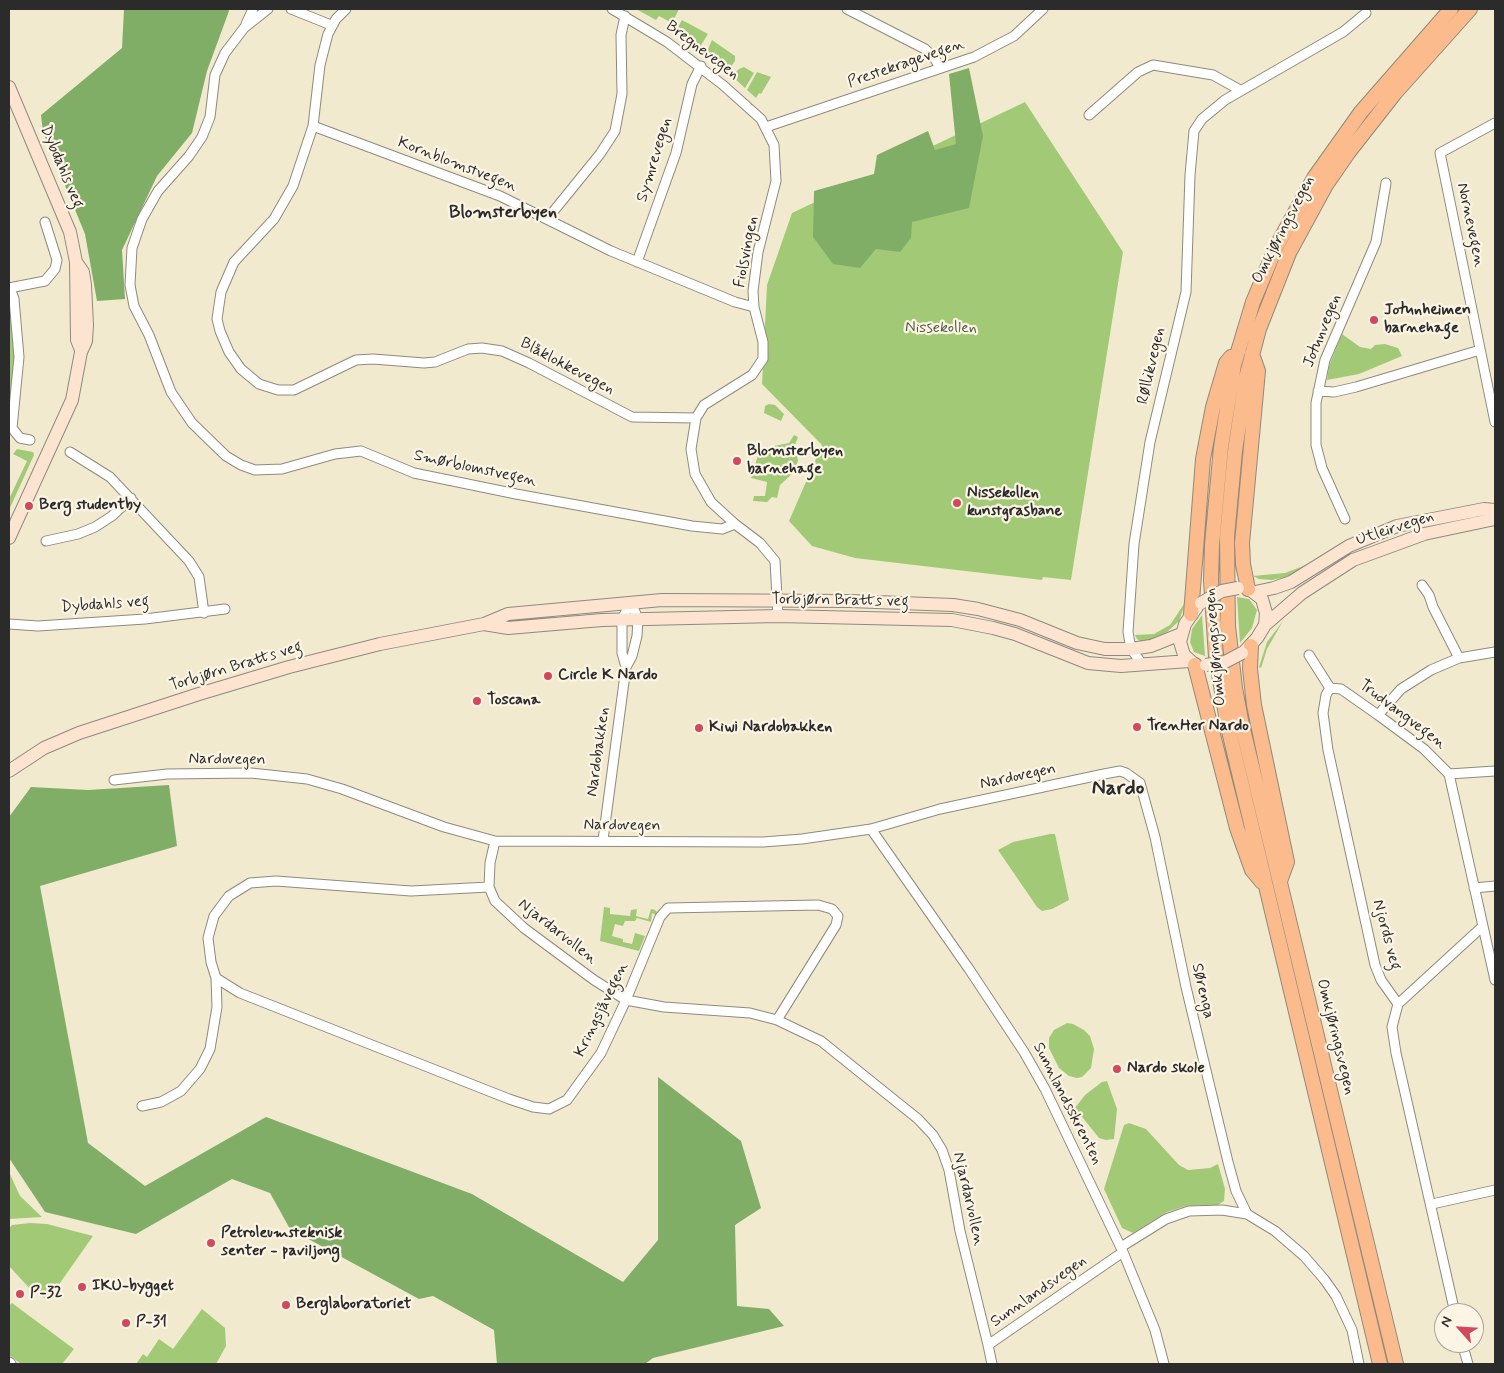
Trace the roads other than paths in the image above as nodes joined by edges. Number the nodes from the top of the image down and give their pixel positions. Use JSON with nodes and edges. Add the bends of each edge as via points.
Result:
{"nodes":[{"id":1,"x":253,"y":9,"type":"edge"},
{"id":2,"x":268,"y":9,"type":"edge"},
{"id":3,"x":292,"y":9,"type":"edge"},
{"id":4,"x":346,"y":9,"type":"edge"},
{"id":5,"x":612,"y":9,"type":"edge"},
{"id":6,"x":847,"y":9,"type":"edge"},
{"id":7,"x":1042,"y":9,"type":"edge"},
{"id":8,"x":1451,"y":9,"type":"edge"},
{"id":9,"x":1470,"y":9,"type":"edge"},
{"id":10,"x":1366,"y":13,"type":"dead end"},
{"id":11,"x":625,"y":16,"type":"junction"},
{"id":12,"x":332,"y":26,"type":"junction"},
{"id":13,"x":244,"y":28,"type":"junction"},
{"id":14,"x":701,"y":66,"type":"junction"},
{"id":15,"x":940,"y":68,"type":"junction"},
{"id":16,"x":9,"y":86,"type":"edge"},
{"id":17,"x":1240,"y":90,"type":"junction"},
{"id":18,"x":1089,"y":115,"type":"dead end"},
{"id":19,"x":1495,"y":123,"type":"edge"},
{"id":20,"x":313,"y":126,"type":"junction"},
{"id":21,"x":766,"y":127,"type":"junction"},
{"id":22,"x":1386,"y":183,"type":"dead end"},
{"id":23,"x":548,"y":218,"type":"junction"},
{"id":24,"x":45,"y":222,"type":"dead end"},
{"id":25,"x":637,"y":262,"type":"junction"},
{"id":26,"x":10,"y":288,"type":"edge"},
{"id":27,"x":754,"y":307,"type":"junction"},
{"id":28,"x":1238,"y":350,"type":"junction"},
{"id":29,"x":1480,"y":350,"type":"junction"},
{"id":30,"x":1252,"y":353,"type":"junction"},
{"id":31,"x":1318,"y":391,"type":"junction"},
{"id":32,"x":696,"y":418,"type":"junction"},
{"id":33,"x":1495,"y":422,"type":"edge"},
{"id":34,"x":30,"y":440,"type":"dead end"},
{"id":35,"x":70,"y":452,"type":"dead end"},
{"id":36,"x":131,"y":498,"type":"junction"},
{"id":37,"x":1495,"y":510,"type":"edge"},
{"id":38,"x":1346,"y":519,"type":"dead end"},
{"id":39,"x":1495,"y":519,"type":"edge"},
{"id":40,"x":735,"y":524,"type":"junction"},
{"id":41,"x":9,"y":538,"type":"edge"},
{"id":42,"x":46,"y":541,"type":"dead end"},
{"id":43,"x":1422,"y":585,"type":"dead end"},
{"id":44,"x":1247,"y":589,"type":"junction"},
{"id":45,"x":778,"y":599,"type":"junction"},
{"id":46,"x":631,"y":602,"type":"junction"},
{"id":47,"x":225,"y":609,"type":"dead end"},
{"id":48,"x":204,"y":613,"type":"junction"},
{"id":49,"x":1191,"y":614,"type":"junction"},
{"id":50,"x":778,"y":616,"type":"junction"},
{"id":51,"x":622,"y":619,"type":"junction"},
{"id":52,"x":638,"y":619,"type":"junction"},
{"id":53,"x":9,"y":624,"type":"edge"},
{"id":54,"x":484,"y":624,"type":"junction"},
{"id":55,"x":1265,"y":625,"type":"junction"},
{"id":56,"x":1181,"y":634,"type":"junction"},
{"id":57,"x":1131,"y":649,"type":"junction"},
{"id":58,"x":1246,"y":650,"type":"junction"},
{"id":59,"x":1495,"y":652,"type":"edge"},
{"id":60,"x":1309,"y":655,"type":"dead end"},
{"id":61,"x":1459,"y":658,"type":"junction"},
{"id":62,"x":1197,"y":664,"type":"junction"},
{"id":63,"x":1143,"y":665,"type":"junction"},
{"id":64,"x":626,"y":667,"type":"junction"},
{"id":65,"x":1330,"y":688,"type":"junction"},
{"id":66,"x":1378,"y":715,"type":"junction"},
{"id":67,"x":9,"y":771,"type":"edge"},
{"id":68,"x":1495,"y":771,"type":"edge"},
{"id":69,"x":1450,"y":774,"type":"junction"},
{"id":70,"x":1132,"y":776,"type":"joint"},
{"id":71,"x":114,"y":780,"type":"dead end"},
{"id":72,"x":870,"y":828,"type":"junction"},
{"id":73,"x":603,"y":840,"type":"junction"},
{"id":74,"x":495,"y":841,"type":"junction"},
{"id":75,"x":1280,"y":882,"type":"junction"},
{"id":76,"x":1265,"y":886,"type":"junction"},
{"id":77,"x":1495,"y":886,"type":"edge"},
{"id":78,"x":489,"y":887,"type":"junction"},
{"id":79,"x":1474,"y":888,"type":"junction"},
{"id":80,"x":1483,"y":926,"type":"junction"},
{"id":81,"x":216,"y":978,"type":"junction"},
{"id":82,"x":1495,"y":980,"type":"edge"},
{"id":83,"x":626,"y":1000,"type":"junction"},
{"id":84,"x":1398,"y":1004,"type":"junction"},
{"id":85,"x":777,"y":1020,"type":"junction"},
{"id":86,"x":142,"y":1106,"type":"dead end"},
{"id":87,"x":1495,"y":1190,"type":"edge"},
{"id":88,"x":1432,"y":1204,"type":"junction"},
{"id":89,"x":1247,"y":1214,"type":"junction"},
{"id":90,"x":1122,"y":1249,"type":"junction"},
{"id":91,"x":1453,"y":1303,"type":"edge"},
{"id":92,"x":988,"y":1345,"type":"junction"},
{"id":93,"x":992,"y":1364,"type":"edge"},
{"id":94,"x":1164,"y":1364,"type":"edge"},
{"id":95,"x":1359,"y":1364,"type":"edge"},
{"id":96,"x":1380,"y":1364,"type":"edge"},
{"id":97,"x":1396,"y":1364,"type":"edge"}],
"edges":[{"from":1,"to":13,"type":"street","name":"Smørblomstvegen"},
{"from":2,"to":13,"type":"street","name":"Smørblomstvegen"},
{"from":3,"to":12,"type":"street"},
{"from":4,"to":12,"type":"street","name":"Blåklokkevegen"},
{"from":5,"to":11,"type":"street","name":"Bregnevegen"},
{"from":6,"to":15,"type":"street","via":[[925,49]]},
{"from":7,"to":15,"type":"street","name":"Prestekragevegen","via":[[1004,43]]},
{"from":8,"to":28,"type":"highway","name":"Omkjøringsvegen","via":[[1383,84],[1314,178],[1276,247],[1253,302]]},
{"from":9,"to":30,"type":"highway","name":"Omkjøringsvegen","via":[[1372,121],[1326,185],[1286,260]]},
{"from":10,"to":17,"type":"street","name":"Røllikvegen","via":[[1343,32]]},
{"from":11,"to":14,"type":"street","name":"Bregnevegen"},
{"from":11,"to":23,"type":"street","via":[[621,35],[622,94],[615,131]]},
{"from":12,"to":20,"type":"street","name":"Blåklokkevegen","via":[[320,65]]},
{"from":13,"to":40,"type":"street","name":"Smørblomstvegen","via":[[219,64],[210,117],[202,137],[151,203],[136,233],[130,265],[134,306],[152,341],[171,392],[202,435],[230,459],[255,470],[282,469],[340,453],[361,451],[414,473],[516,494],[692,526],[722,529]]},
{"from":14,"to":21,"type":"street","name":"Bregnevegen","via":[[754,112]]},
{"from":14,"to":25,"type":"street","name":"Symrevegen","via":[[692,84],[676,153]]},
{"from":15,"to":21,"type":"street","name":"Prestekragevegen"},
{"from":16,"to":41,"type":"main road","name":"Dybdahls veg","via":[[64,215],[76,262],[77,340],[81,352],[66,418]]},
{"from":17,"to":18,"type":"street","via":[[1213,75],[1153,66],[1138,72]]},
{"from":17,"to":57,"type":"street","name":"Røllikvegen","via":[[1202,119],[1194,132],[1186,292],[1150,442],[1134,544],[1128,632]]},
{"from":19,"to":29,"type":"street","name":"Nornevegen","via":[[1440,153]]},
{"from":20,"to":23,"type":"street","name":"Kornblomstvegen","via":[[500,196]]},
{"from":20,"to":32,"type":"street","name":"Blåklokkevegen","via":[[288,198],[274,219],[234,262],[220,292],[218,319],[224,341],[252,380],[278,390],[294,390],[356,360],[424,364],[468,349],[482,348],[502,351],[523,360],[632,416]]},
{"from":21,"to":27,"type":"street","name":"Fiolsvingen","via":[[776,157],[776,181],[756,266]]},
{"from":22,"to":31,"type":"street","name":"Jotunvegen","via":[[1376,242],[1325,360]]},
{"from":23,"to":25,"type":"street","name":"Kornblomstvegen"},
{"from":24,"to":26,"type":"street","via":[[56,260],[55,269],[45,281]]},
{"from":25,"to":27,"type":"street","name":"Kornblomstvegen"},
{"from":26,"to":34,"type":"street","via":[[14,299],[19,358],[12,428],[20,438]]},
{"from":27,"to":32,"type":"street","name":"Fiolsvingen","via":[[764,349],[761,364],[746,380],[704,405]]},
{"from":28,"to":49,"type":"highway","via":[[1226,363],[1208,429]]},
{"from":28,"to":76,"type":"highway","name":"Omkjøringsvegen","via":[[1227,403],[1215,495],[1212,612],[1220,690]]},
{"from":29,"to":31,"type":"street","via":[[1356,387],[1334,392]]},
{"from":29,"to":33,"type":"street","name":"Nornevegen"},
{"from":30,"to":44,"type":"highway","via":[[1258,371],[1242,543]]},
{"from":30,"to":75,"type":"highway","name":"Omkjøringsvegen","via":[[1241,406],[1230,497],[1228,626],[1242,725]]},
{"from":31,"to":38,"type":"street","name":"Jotunvegen","via":[[1316,445],[1327,482]]},
{"from":32,"to":40,"type":"street","via":[[691,449],[697,479],[711,502]]},
{"from":35,"to":36,"type":"street","via":[[110,477]]},
{"from":36,"to":42,"type":"street","via":[[95,527]]},
{"from":36,"to":48,"type":"street","via":[[196,570],[202,587]]},
{"from":37,"to":44,"type":"main road","name":"Utleirvegen","via":[[1484,509],[1397,526],[1350,546],[1290,582],[1274,588]]},
{"from":39,"to":55,"type":"main road","name":"Utleirvegen","via":[[1424,534],[1353,560],[1302,593]]},
{"from":40,"to":45,"type":"street","via":[[773,557]]},
{"from":43,"to":61,"type":"street"},
{"from":44,"to":49,"type":"main road","bridge":true,"via":[[1222,591],[1201,603]]},
{"from":44,"to":55,"type":"main road","via":[[1265,605]]},
{"from":45,"to":46,"type":"main road","name":"Torbjørn Bratts veg"},
{"from":45,"to":50,"type":"street"},
{"from":45,"to":57,"type":"main road","name":"Torbjørn Bratts veg","via":[[962,607],[1020,620],[1091,647]]},
{"from":46,"to":51,"type":"street","name":"Nardobakken"},
{"from":46,"to":52,"type":"street"},
{"from":46,"to":54,"type":"main road","name":"Torbjørn Bratts veg","via":[[508,614]]},
{"from":47,"to":48,"type":"street","name":"Dybdahls veg"},
{"from":48,"to":53,"type":"street","name":"Dybdahls veg","via":[[38,626]]},
{"from":49,"to":56,"type":"main road"},
{"from":50,"to":52,"type":"main road","name":"Torbjørn Bratts veg"},
{"from":50,"to":63,"type":"main road","name":"Torbjørn Bratts veg","via":[[952,620],[1015,634],[1088,663]]},
{"from":51,"to":52,"type":"main road","name":"Torbjørn Bratts veg"},
{"from":51,"to":54,"type":"main road","name":"Torbjørn Bratts veg","via":[[508,628]]},
{"from":51,"to":64,"type":"street","name":"Nardobakken","via":[[622,653]]},
{"from":52,"to":64,"type":"street","name":"Nardobakken","via":[[632,656]]},
{"from":54,"to":67,"type":"main road","name":"Torbjørn Bratts veg","via":[[380,644],[199,694],[79,732],[44,748]]},
{"from":55,"to":58,"type":"main road"},
{"from":56,"to":57,"type":"main road","name":"Torbjørn Bratts veg","via":[[1151,646]]},
{"from":56,"to":62,"type":"main road","via":[[1181,649]]},
{"from":57,"to":63,"type":"street"},
{"from":58,"to":62,"type":"main road","bridge":true,"via":[[1225,662]]},
{"from":58,"to":75,"type":"highway","via":[[1254,705],[1287,862]]},
{"from":59,"to":61,"type":"street"},
{"from":60,"to":65,"type":"street"},
{"from":61,"to":66,"type":"street","via":[[1408,684]]},
{"from":62,"to":63,"type":"main road","name":"Torbjørn Bratts veg"},
{"from":62,"to":76,"type":"highway","via":[[1237,828],[1252,870]]},
{"from":64,"to":73,"type":"street","name":"Nardobakken"},
{"from":65,"to":66,"type":"street","name":"Trudvangvegen","via":[[1341,689]]},
{"from":65,"to":84,"type":"street","name":"Njords veg","via":[[1323,713],[1327,744],[1375,965]]},
{"from":66,"to":69,"type":"street","name":"Trudvangvegen","via":[[1424,749]]},
{"from":68,"to":69,"type":"street"},
{"from":69,"to":79,"type":"street","name":"Trudvangvegen"},
{"from":70,"to":72,"type":"street","name":"Nardovegen","via":[[1120,771],[1104,774],[940,809]]},
{"from":70,"to":89,"type":"street","name":"Sørenga","via":[[1140,783],[1155,837],[1186,987],[1228,1162]]},
{"from":71,"to":74,"type":"street","name":"Nardovegen","via":[[167,774],[251,773],[306,779]]},
{"from":72,"to":73,"type":"street","name":"Nardovegen","via":[[763,842]]},
{"from":72,"to":90,"type":"street","name":"Sunnlandsskrenten","via":[[1024,1052],[1045,1088]]},
{"from":73,"to":74,"type":"street","name":"Nardovegen"},
{"from":74,"to":78,"type":"street"},
{"from":75,"to":97,"type":"highway","name":"Omkjøringsvegen"},
{"from":76,"to":96,"type":"highway","name":"Omkjøringsvegen"},
{"from":77,"to":79,"type":"street"},
{"from":78,"to":81,"type":"street","via":[[411,891],[276,881],[250,883],[229,896],[214,916],[208,938]]},
{"from":78,"to":83,"type":"street","name":"Njardarvollen","via":[[495,901],[524,928]]},
{"from":79,"to":80,"type":"street","name":"Trudvangvegen"},
{"from":80,"to":82,"type":"street","name":"Trudvangvegen"},
{"from":80,"to":84,"type":"street"},
{"from":81,"to":83,"type":"street","name":"Kringsjåvegen","via":[[240,993],[509,1099],[543,1109],[555,1108],[567,1100],[589,1072]]},
{"from":81,"to":86,"type":"street","via":[[217,1019],[212,1044],[202,1065],[190,1082],[171,1098]]},
{"from":83,"to":85,"type":"street","name":"Njardarvollen","via":[[664,1007],[750,1013]]},
{"from":83,"to":85,"type":"street","name":"Kringsjåvegen","via":[[660,917],[668,908],[818,905],[832,909],[838,916],[836,925]]},
{"from":84,"to":88,"type":"street","via":[[1393,1019],[1394,1042]]},
{"from":85,"to":92,"type":"street","name":"Njardarvollen","via":[[821,1041],[918,1119],[933,1135],[949,1170],[960,1231]]},
{"from":87,"to":88,"type":"street"},
{"from":88,"to":91,"type":"street"},
{"from":89,"to":90,"type":"street","name":"Sunnlandsvegen","via":[[1222,1210],[1189,1211],[1166,1218]]},
{"from":89,"to":95,"type":"street","name":"Sunnlandsvegen","via":[[1275,1231],[1324,1278],[1352,1330]]},
{"from":90,"to":92,"type":"street","name":"Sunnlandsvegen"},
{"from":90,"to":94,"type":"street","name":"Sunnlandsskrenten","via":[[1155,1330]]},
{"from":92,"to":93,"type":"street","name":"Sunnlandsvegen"}]}
